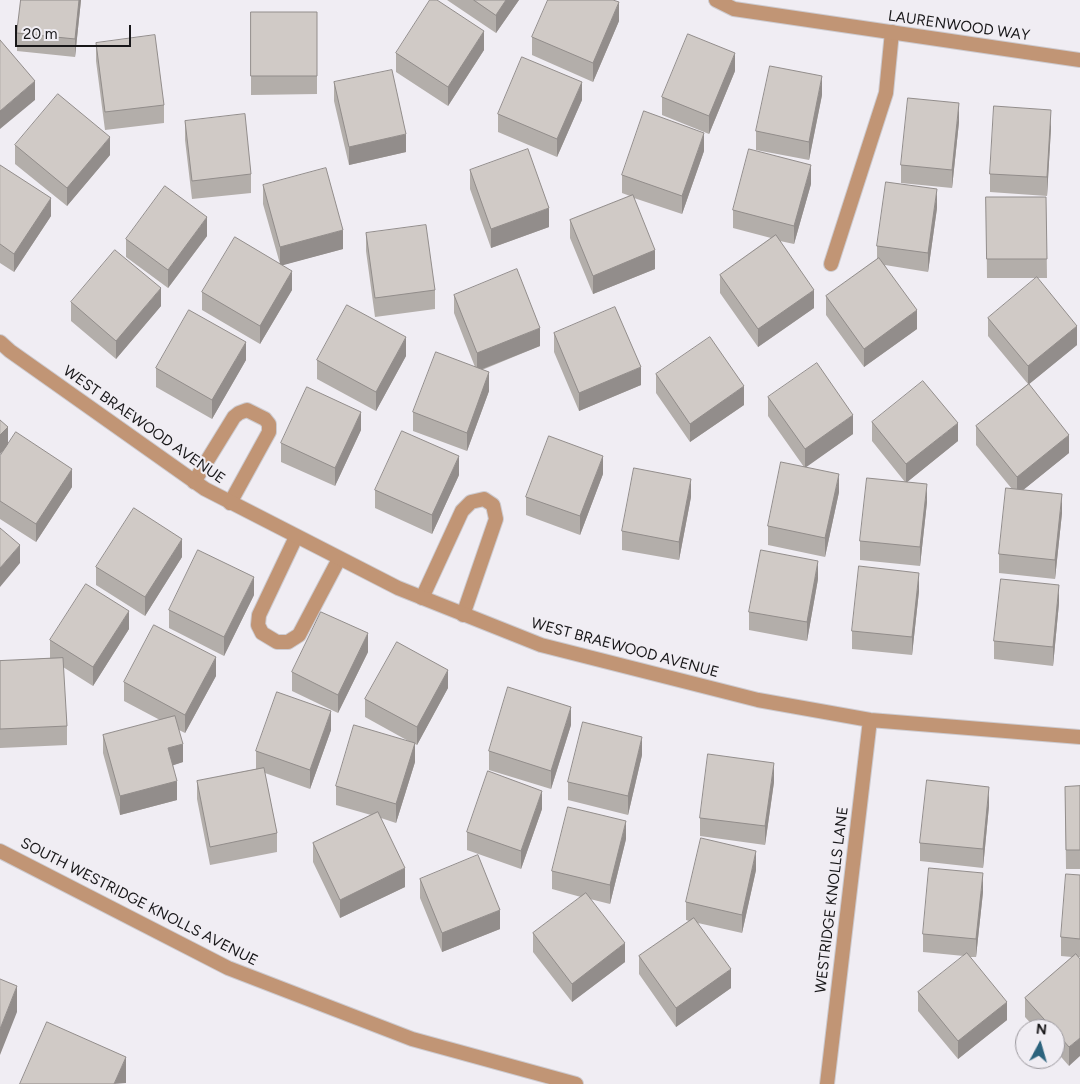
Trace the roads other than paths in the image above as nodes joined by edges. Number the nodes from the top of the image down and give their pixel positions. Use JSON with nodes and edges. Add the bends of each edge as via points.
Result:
{"nodes":[{"id":1,"x":716,"y":0,"type":"edge"},
{"id":2,"x":892,"y":32,"type":"junction"},
{"id":3,"x":1080,"y":60,"type":"edge"},
{"id":4,"x":831,"y":264,"type":"dead end"},
{"id":5,"x":0,"y":342,"type":"edge"},
{"id":6,"x":194,"y":482,"type":"junction"},
{"id":7,"x":230,"y":502,"type":"junction"},
{"id":8,"x":296,"y":537,"type":"junction"},
{"id":9,"x":339,"y":559,"type":"junction"},
{"id":10,"x":422,"y":598,"type":"junction"},
{"id":11,"x":463,"y":615,"type":"junction"},
{"id":12,"x":870,"y":720,"type":"junction"},
{"id":13,"x":1080,"y":737,"type":"edge"},
{"id":14,"x":0,"y":850,"type":"edge"},
{"id":15,"x":576,"y":1084,"type":"edge"},
{"id":16,"x":827,"y":1084,"type":"edge"}],
"edges":[{"from":1,"to":2,"type":"street","name":"LAURENWOOD WAY","via":[[734,9]]},
{"from":2,"to":3,"type":"street","name":"LAURENWOOD WAY"},
{"from":2,"to":4,"type":"street","via":[[886,93]]},
{"from":5,"to":6,"type":"street","name":"WEST BRAEWOOD AVENUE"},
{"from":6,"to":7,"type":"street","name":"WEST BRAEWOOD AVENUE"},
{"from":6,"to":7,"type":"street","via":[[234,417],[247,410],[265,419],[269,432]]},
{"from":7,"to":8,"type":"street","name":"WEST BRAEWOOD AVENUE"},
{"from":8,"to":9,"type":"street","name":"WEST BRAEWOOD AVENUE"},
{"from":8,"to":9,"type":"street","via":[[259,615],[258,626],[262,633],[277,642],[288,642],[299,635]]},
{"from":9,"to":10,"type":"street","name":"WEST BRAEWOOD AVENUE"},
{"from":10,"to":11,"type":"street","name":"WEST BRAEWOOD AVENUE"},
{"from":10,"to":11,"type":"street","via":[[462,511],[470,502],[484,499],[493,506],[496,519]]},
{"from":11,"to":12,"type":"street","name":"WEST BRAEWOOD AVENUE","via":[[541,645],[758,700]]},
{"from":12,"to":13,"type":"street","name":"WEST BRAEWOOD AVENUE"},
{"from":12,"to":16,"type":"street","name":"WESTRIDGE KNOLLS LANE"},
{"from":14,"to":15,"type":"street","name":"SOUTH WESTRIDGE KNOLLS AVENUE","via":[[228,968],[412,1040]]}]}
